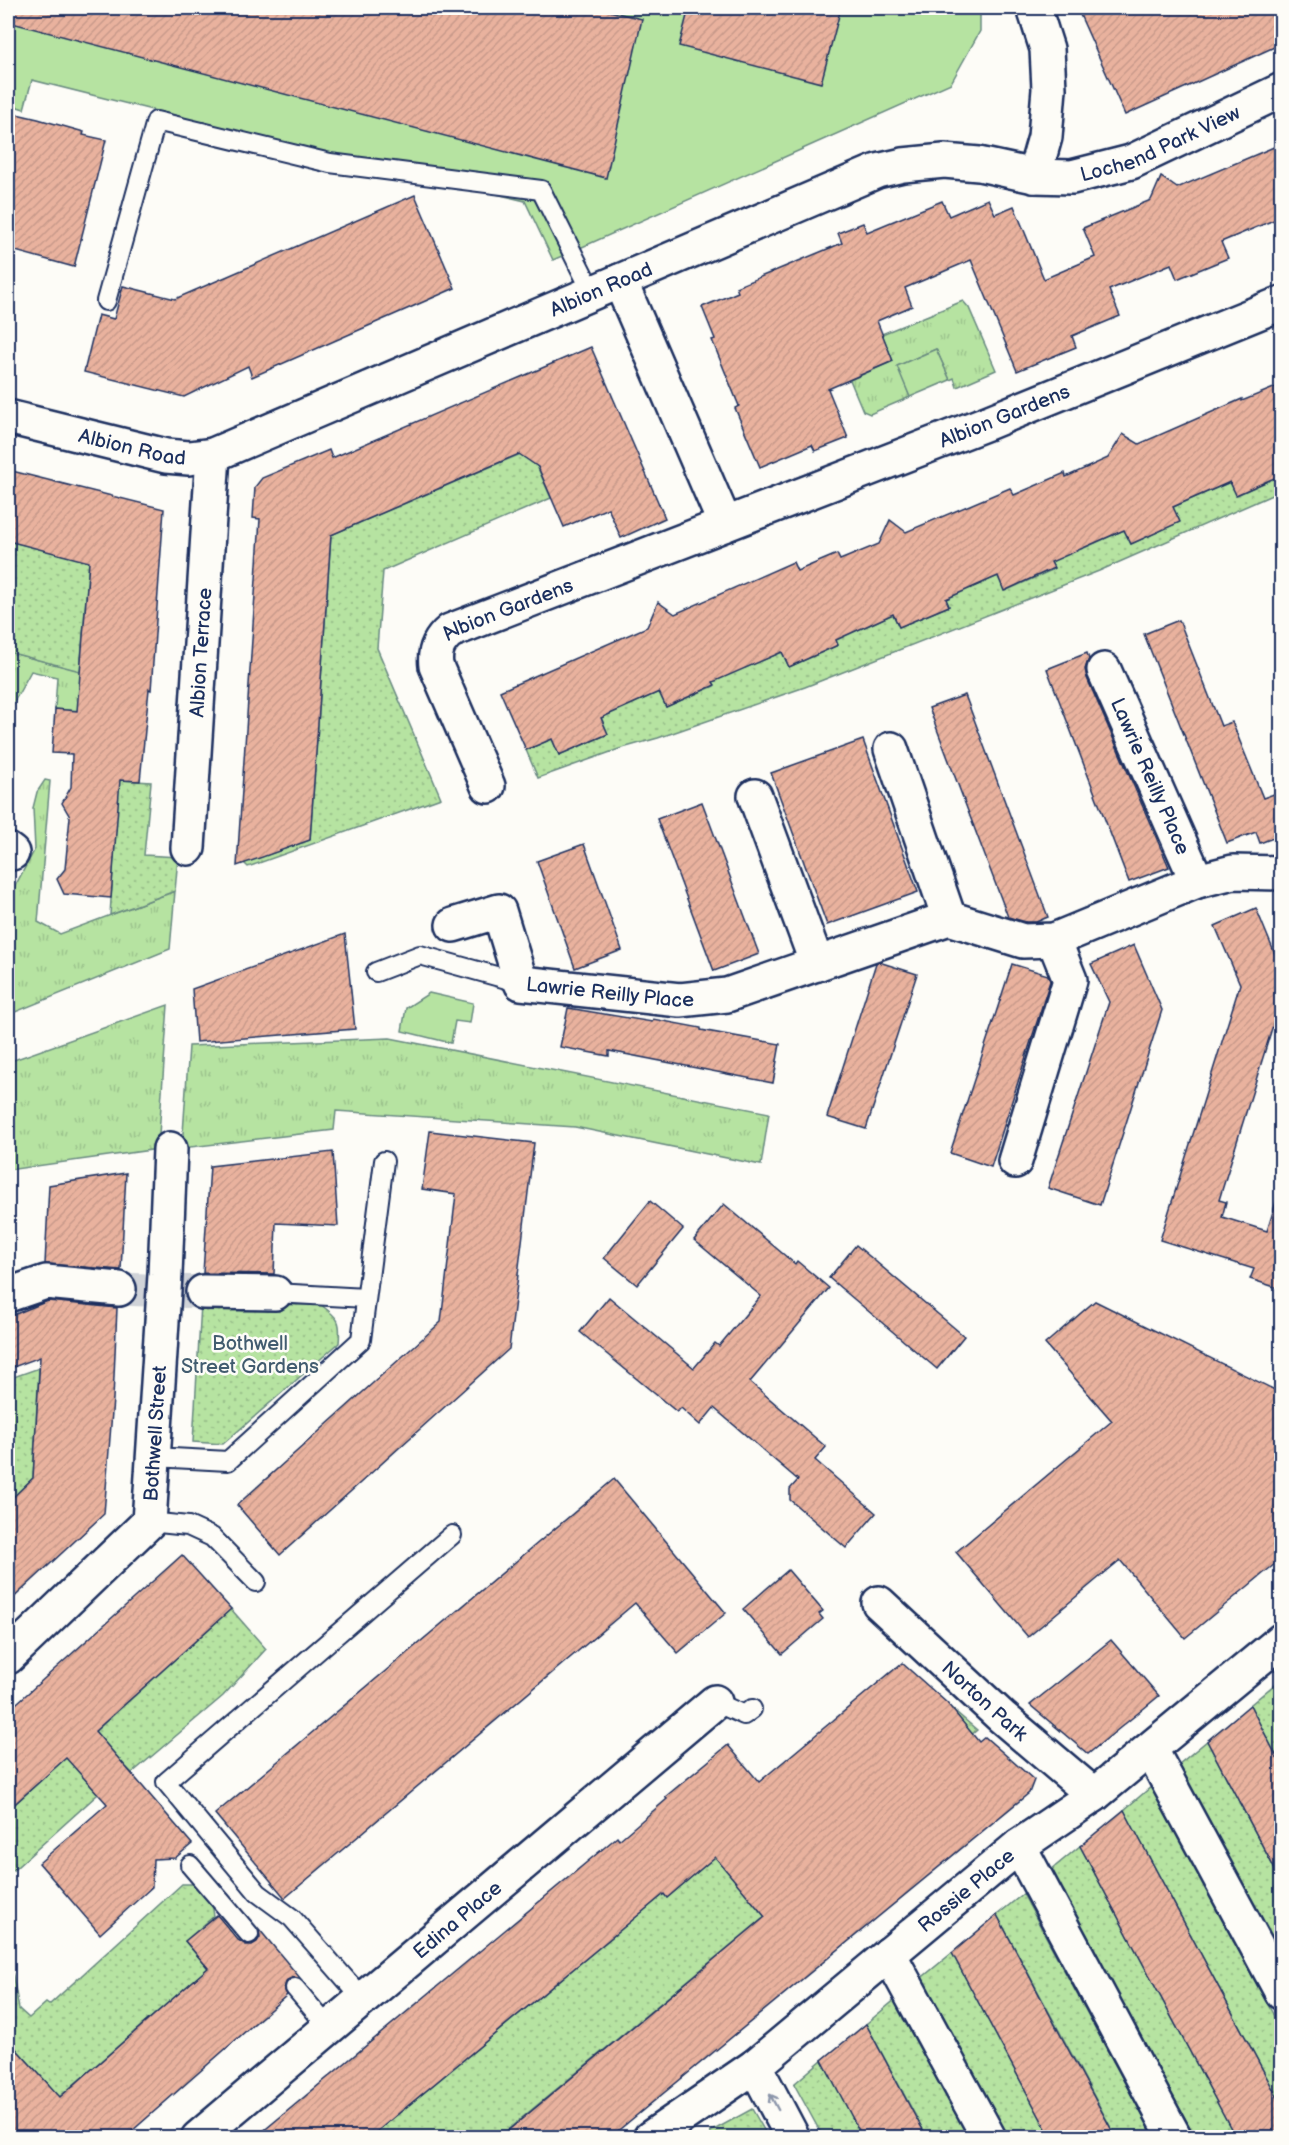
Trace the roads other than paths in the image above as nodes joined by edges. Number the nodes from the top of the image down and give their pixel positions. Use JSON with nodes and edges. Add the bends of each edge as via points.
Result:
{"nodes":[{"id":1,"x":1034,"y":8,"type":"edge"},
{"id":2,"x":1281,"y":90,"type":"edge"},
{"id":3,"x":1034,"y":176,"type":"junction"},
{"id":4,"x":606,"y":286,"type":"junction"},
{"id":5,"x":106,"y":301,"type":"dead end"},
{"id":6,"x":1281,"y":303,"type":"edge"},
{"id":7,"x":8,"y":417,"type":"edge"},
{"id":8,"x":213,"y":455,"type":"junction"},
{"id":9,"x":725,"y":524,"type":"junction"},
{"id":10,"x":1104,"y":670,"type":"dead end"},
{"id":11,"x":891,"y":750,"type":"dead end"},
{"id":12,"x":488,"y":786,"type":"dead end"},
{"id":13,"x":754,"y":796,"type":"dead end"},
{"id":14,"x":188,"y":848,"type":"dead end"},
{"id":15,"x":1281,"y":873,"type":"edge"},
{"id":16,"x":1197,"y":881,"type":"junction"},
{"id":17,"x":950,"y":918,"type":"junction"},
{"id":18,"x":453,"y":926,"type":"dead end"},
{"id":19,"x":1054,"y":940,"type":"junction"},
{"id":20,"x":817,"y":964,"type":"junction"},
{"id":21,"x":376,"y":972,"type":"dead end"},
{"id":22,"x":521,"y":983,"type":"junction"},
{"id":23,"x":170,"y":1149,"type":"dead end"},
{"id":24,"x":384,"y":1161,"type":"dead end"},
{"id":25,"x":1015,"y":1161,"type":"dead end"},
{"id":26,"x":119,"y":1289,"type":"tunnel mouth"},
{"id":27,"x":203,"y":1292,"type":"tunnel mouth"},
{"id":28,"x":275,"y":1293,"type":"joint"},
{"id":29,"x":8,"y":1295,"type":"edge"},
{"id":30,"x":366,"y":1298,"type":"junction"},
{"id":31,"x":154,"y":1457,"type":"junction"},
{"id":32,"x":149,"y":1522,"type":"junction"},
{"id":33,"x":452,"y":1535,"type":"dead end"},
{"id":34,"x":255,"y":1582,"type":"dead end"},
{"id":35,"x":879,"y":1603,"type":"dead end"},
{"id":36,"x":1281,"y":1643,"type":"edge"},
{"id":37,"x":8,"y":1657,"type":"edge"},
{"id":38,"x":715,"y":1702,"type":"joint"},
{"id":39,"x":752,"y":1709,"type":"dead end"},
{"id":40,"x":1151,"y":1750,"type":"junction"},
{"id":41,"x":1094,"y":1795,"type":"junction"},
{"id":42,"x":1019,"y":1846,"type":"junction"},
{"id":43,"x":190,"y":1865,"type":"dead end"},
{"id":44,"x":249,"y":1934,"type":"dead end"},
{"id":45,"x":889,"y":1954,"type":"junction"},
{"id":46,"x":295,"y":1988,"type":"dead end"},
{"id":47,"x":1281,"y":1993,"type":"edge"},
{"id":48,"x":362,"y":1998,"type":"junction"},
{"id":49,"x":328,"y":2027,"type":"junction"},
{"id":50,"x":755,"y":2066,"type":"junction"},
{"id":51,"x":198,"y":2138,"type":"edge"},
{"id":52,"x":650,"y":2138,"type":"edge"},
{"id":53,"x":793,"y":2138,"type":"edge"},
{"id":54,"x":988,"y":2138,"type":"edge"},
{"id":55,"x":1175,"y":2138,"type":"edge"}],
"edges":[{"from":1,"to":3,"type":"street","via":[[1047,49],[1049,89],[1045,137]]},
{"from":2,"to":3,"type":"street","name":"Lochend Park View","via":[[1131,162],[1072,177]]},
{"from":3,"to":4,"type":"street","name":"Albion Road","via":[[945,161],[877,171]]},
{"from":4,"to":5,"type":"lane","via":[[541,190],[330,163],[156,121]]},
{"from":4,"to":8,"type":"street","name":"Albion Road"},
{"from":4,"to":9,"type":"street"},
{"from":6,"to":9,"type":"street","name":"Albion Gardens"},
{"from":7,"to":8,"type":"street","name":"Albion Road","via":[[166,456]]},
{"from":8,"to":14,"type":"street","name":"Albion Terrace"},
{"from":9,"to":12,"type":"street","name":"Albion Gardens","via":[[445,635],[436,649],[436,666]]},
{"from":10,"to":16,"type":"street","name":"Lawrie Reilly Place"},
{"from":11,"to":17,"type":"street"},
{"from":13,"to":20,"type":"street"},
{"from":15,"to":16,"type":"street","via":[[1233,872]]},
{"from":16,"to":19,"type":"street"},
{"from":17,"to":19,"type":"street","via":[[1023,941]]},
{"from":17,"to":20,"type":"street","name":"Lawrie Reilly Place"},
{"from":18,"to":22,"type":"street","name":"Lawrie Reilly Place","via":[[499,911]]},
{"from":19,"to":25,"type":"street","via":[[1070,980]]},
{"from":20,"to":22,"type":"street","name":"Lawrie Reilly Place","via":[[727,995],[680,1000]]},
{"from":21,"to":22,"type":"lane","via":[[420,955]]},
{"from":23,"to":31,"type":"street","name":"Bothwell Street"},
{"from":24,"to":30,"type":"lane"},
{"from":26,"to":29,"type":"street","via":[[46,1282]]},
{"from":27,"to":28,"type":"street"},
{"from":28,"to":30,"type":"lane"},
{"from":30,"to":31,"type":"lane","via":[[361,1340],[228,1461]]},
{"from":31,"to":32,"type":"street","name":"Bothwell Street"},
{"from":32,"to":34,"type":"lane","via":[[188,1526],[212,1537]]},
{"from":32,"to":37,"type":"street","name":"Bothwell Street"},
{"from":33,"to":48,"type":"lane","via":[[166,1782],[258,1893],[291,1918]]},
{"from":35,"to":41,"type":"street","name":"Norton Park","via":[[1002,1717]]},
{"from":36,"to":40,"type":"street","name":"Rossie Place"},
{"from":38,"to":39,"type":"lane","via":[[744,1715]]},
{"from":38,"to":48,"type":"street","name":"Edina Place"},
{"from":40,"to":41,"type":"street","name":"Rossie Place"},
{"from":40,"to":47,"type":"street"},
{"from":41,"to":42,"type":"street","name":"Rossie Place"},
{"from":42,"to":45,"type":"street","name":"Rossie Place"},
{"from":42,"to":55,"type":"street"},
{"from":43,"to":44,"type":"lane"},
{"from":45,"to":50,"type":"street","name":"Rossie Place"},
{"from":45,"to":54,"type":"street"},
{"from":46,"to":49,"type":"lane"},
{"from":48,"to":49,"type":"street","name":"Edina Place"},
{"from":49,"to":51,"type":"street","name":"Edina Place"},
{"from":50,"to":52,"type":"street","name":"Rossie Place"},
{"from":53,"to":50,"type":"street","one_way":true}]}
